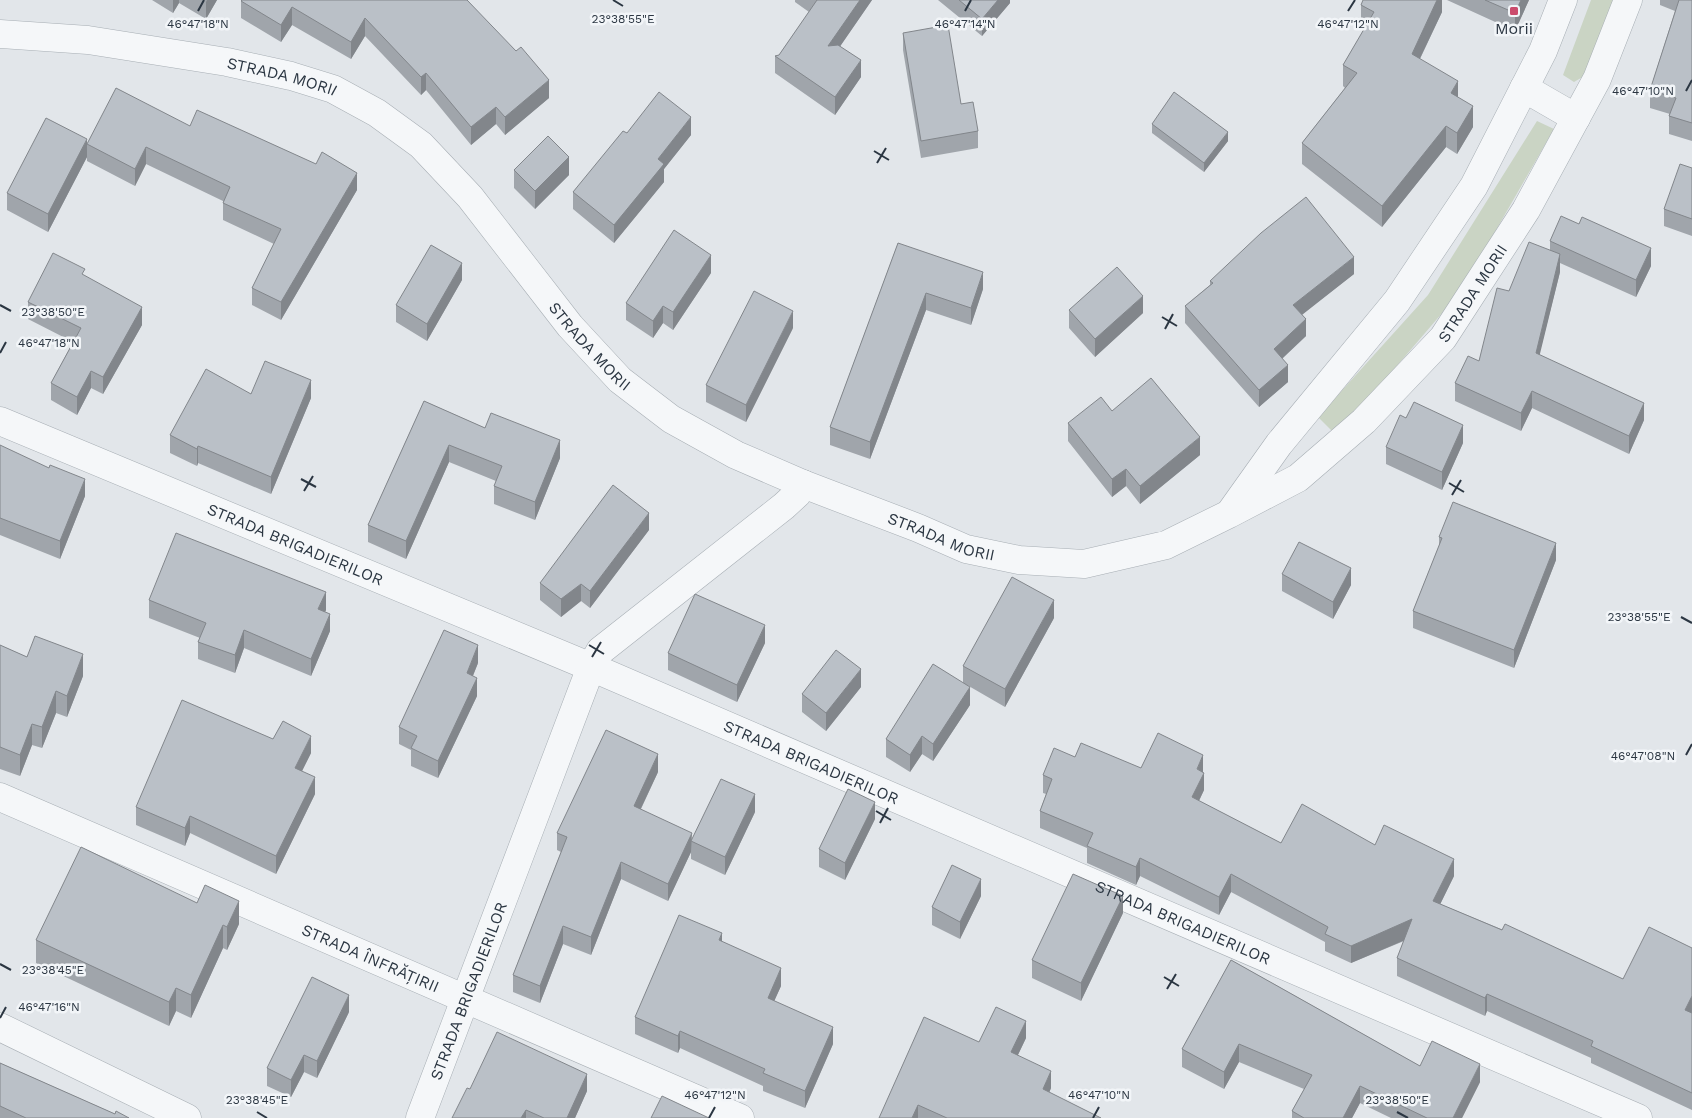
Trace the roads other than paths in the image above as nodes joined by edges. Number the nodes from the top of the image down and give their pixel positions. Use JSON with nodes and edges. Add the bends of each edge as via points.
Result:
{"nodes":[{"id":1,"x":1563,"y":0,"type":"edge"},
{"id":2,"x":1628,"y":0,"type":"edge"},
{"id":3,"x":0,"y":34,"type":"edge"},
{"id":4,"x":1524,"y":88,"type":"junction"},
{"id":5,"x":1576,"y":118,"type":"junction"},
{"id":6,"x":0,"y":421,"type":"edge"},
{"id":7,"x":803,"y":484,"type":"junction"},
{"id":8,"x":1229,"y":514,"type":"junction"},
{"id":9,"x":591,"y":667,"type":"junction"},
{"id":10,"x":0,"y":797,"type":"edge"},
{"id":11,"x":466,"y":999,"type":"junction"},
{"id":12,"x":0,"y":1027,"type":"edge"},
{"id":13,"x":187,"y":1118,"type":"edge"},
{"id":14,"x":420,"y":1118,"type":"edge"},
{"id":15,"x":740,"y":1118,"type":"edge"},
{"id":16,"x":1638,"y":1118,"type":"edge"}],
"edges":[{"from":1,"to":4,"type":"street","name":"STRADA MORII"},
{"from":2,"to":5,"type":"street","name":"STRADA MORII","via":[[1597,79]]},
{"from":3,"to":7,"type":"street","name":"STRADA MORII","via":[[88,40],[227,62],[334,89],[377,113],[421,145],[470,197],[570,326],[620,380],[671,419],[736,455]]},
{"from":4,"to":5,"type":"street"},
{"from":4,"to":8,"type":"street","name":"STRADA MORII","via":[[1474,186],[1397,301],[1279,444]]},
{"from":5,"to":8,"type":"street","name":"STRADA MORII","via":[[1526,210],[1444,338],[1364,421],[1298,478]]},
{"from":6,"to":9,"type":"street","name":"STRADA BRIGADIERILOR"},
{"from":7,"to":8,"type":"street","name":"STRADA MORII","via":[[966,549],[1020,560],[1084,564],[1166,545]]},
{"from":7,"to":9,"type":"street","name":"STRADA BRIGADIERILOR","via":[[784,506],[614,638],[600,651]]},
{"from":9,"to":11,"type":"street","name":"STRADA BRIGADIERILOR"},
{"from":9,"to":16,"type":"street","name":"STRADA BRIGADIERILOR"},
{"from":10,"to":11,"type":"street","name":"STRADA ÎNFRĂȚIRII"},
{"from":11,"to":14,"type":"street","name":"STRADA BRIGADIERILOR"},
{"from":11,"to":15,"type":"street","name":"STRADA ÎNFRĂȚIRII"},
{"from":12,"to":13,"type":"street"}]}
